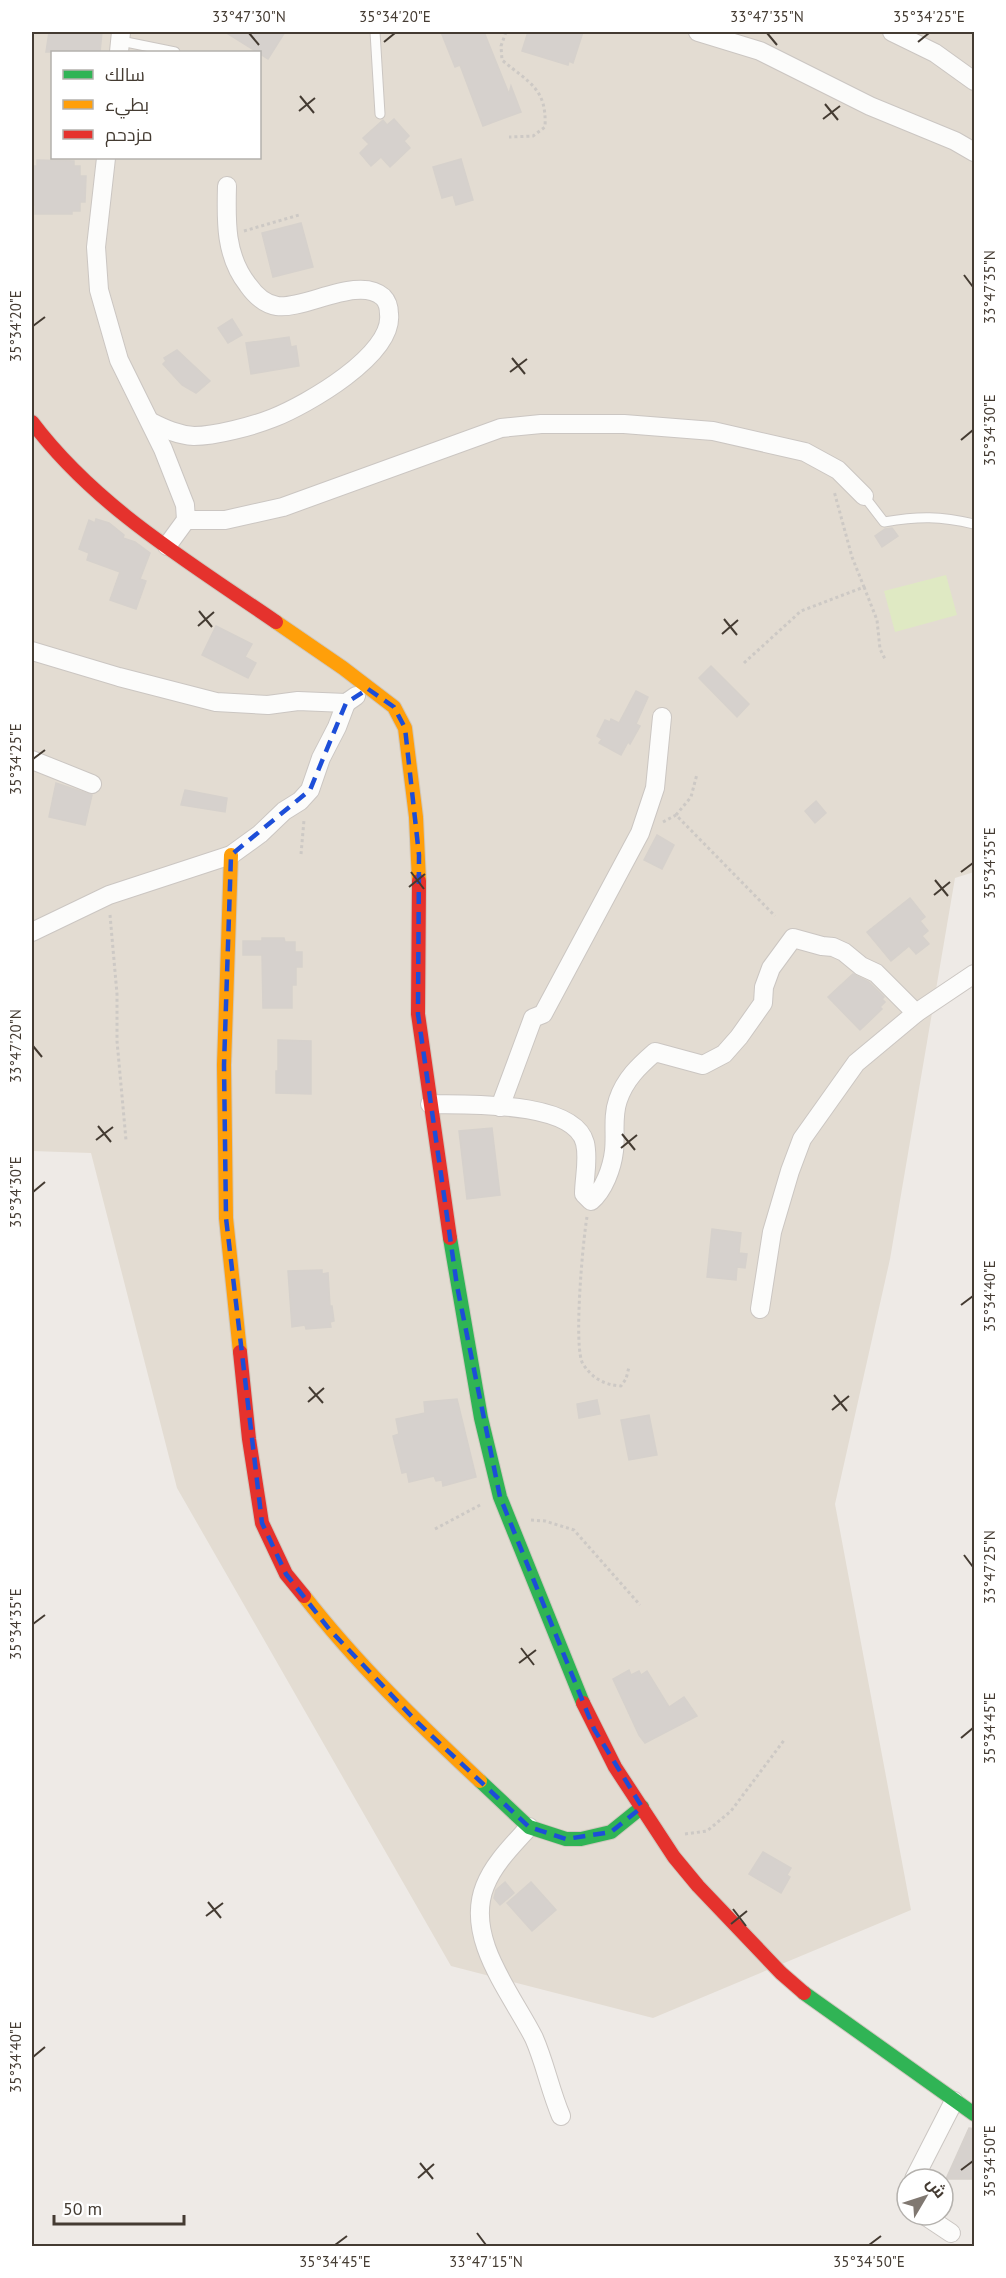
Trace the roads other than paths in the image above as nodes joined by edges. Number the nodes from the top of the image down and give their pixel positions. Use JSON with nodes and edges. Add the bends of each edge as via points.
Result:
{"nodes":[{"id":1,"x":375,"y":32,"type":"edge"},
{"id":2,"x":698,"y":32,"type":"edge"},
{"id":3,"x":892,"y":32,"type":"edge"},
{"id":4,"x":120,"y":42,"type":"edge"},
{"id":5,"x":170,"y":51,"type":"edge"},
{"id":6,"x":975,"y":81,"type":"edge"},
{"id":7,"x":380,"y":114,"type":"dead end"},
{"id":8,"x":975,"y":152,"type":"edge"},
{"id":9,"x":106,"y":159,"type":"edge"},
{"id":10,"x":227,"y":186,"type":"dead end"},
{"id":11,"x":32,"y":422,"type":"edge"},
{"id":12,"x":151,"y":422,"type":"junction"},
{"id":13,"x":864,"y":496,"type":"joint"},
{"id":14,"x":186,"y":520,"type":"junction"},
{"id":15,"x":975,"y":524,"type":"edge"},
{"id":16,"x":167,"y":546,"type":"junction"},
{"id":17,"x":32,"y":651,"type":"edge"},
{"id":18,"x":368,"y":688,"type":"junction"},
{"id":19,"x":346,"y":702,"type":"junction"},
{"id":20,"x":662,"y":717,"type":"dead end"},
{"id":21,"x":32,"y":760,"type":"edge"},
{"id":22,"x":92,"y":784,"type":"dead end"},
{"id":23,"x":231,"y":855,"type":"junction"},
{"id":24,"x":32,"y":932,"type":"edge"},
{"id":25,"x":975,"y":974,"type":"edge"},
{"id":26,"x":916,"y":1013,"type":"junction"},
{"id":27,"x":430,"y":1104,"type":"junction"},
{"id":28,"x":500,"y":1107,"type":"junction"},
{"id":29,"x":760,"y":1309,"type":"dead end"},
{"id":30,"x":642,"y":1807,"type":"junction"},
{"id":31,"x":529,"y":1827,"type":"junction"},
{"id":32,"x":954,"y":2101,"type":"junction"},
{"id":33,"x":975,"y":2114,"type":"edge"},
{"id":34,"x":561,"y":2116,"type":"dead end"},
{"id":35,"x":920,"y":2167,"type":"edge"},
{"id":36,"x":942,"y":2227,"type":"edge"},
{"id":37,"x":951,"y":2233,"type":"dead end"}],
"edges":[{"from":1,"to":7,"type":"lane"},
{"from":2,"to":8,"type":"street","via":[[760,51],[870,106]]},
{"from":3,"to":6,"type":"street"},
{"from":4,"to":5,"type":"lane"},
{"from":9,"to":12,"type":"street","via":[[96,247],[99,290],[119,360]]},
{"from":10,"to":12,"type":"street","via":[[226,224],[231,251],[242,278],[257,297],[277,306],[350,290],[368,291],[382,296],[388,307],[387,332],[378,346],[318,396],[272,418],[194,436],[171,432]]},
{"from":11,"to":16,"type":"street","via":[[86,483],[126,518]]},
{"from":12,"to":14,"type":"street","via":[[174,472]]},
{"from":13,"to":14,"type":"street","via":[[838,470],[805,452],[714,431],[624,424],[541,424],[501,428],[283,507],[225,519]]},
{"from":13,"to":15,"type":"lane","via":[[884,522],[916,516]]},
{"from":14,"to":16,"type":"street"},
{"from":16,"to":18,"type":"street"},
{"from":17,"to":19,"type":"street","via":[[216,702]]},
{"from":18,"to":19,"type":"street"},
{"from":18,"to":27,"type":"street","via":[[394,707],[405,728],[419,855],[418,1014]]},
{"from":19,"to":23,"type":"street","via":[[310,790]]},
{"from":20,"to":28,"type":"street","via":[[655,788],[640,834],[543,1014],[533,1018]]},
{"from":21,"to":22,"type":"street"},
{"from":23,"to":24,"type":"street","via":[[109,895]]},
{"from":23,"to":31,"type":"street","via":[[224,1065],[226,1218],[249,1439],[262,1523],[286,1574],[329,1629],[417,1722]]},
{"from":25,"to":26,"type":"street"},
{"from":26,"to":28,"type":"street","via":[[876,974],[844,952],[793,938],[771,968],[763,1003],[724,1054],[704,1065],[655,1052],[635,1070],[617,1101],[614,1151],[600,1193],[591,1201],[584,1194],[584,1142],[572,1124],[547,1113]]},
{"from":26,"to":29,"type":"street","via":[[856,1063],[802,1139],[772,1232]]},
{"from":27,"to":28,"type":"street"},
{"from":27,"to":30,"type":"street","via":[[459,1297],[500,1497],[590,1719]]},
{"from":30,"to":31,"type":"street","via":[[611,1832],[581,1839],[566,1839]]},
{"from":30,"to":32,"type":"street","via":[[698,1886],[781,1973],[812,2000]]},
{"from":31,"to":34,"type":"street","via":[[497,1864],[485,1885],[480,1923],[495,1971],[535,2040]]},
{"from":32,"to":33,"type":"street"},
{"from":32,"to":35,"type":"street"},
{"from":36,"to":37,"type":"street"}]}
